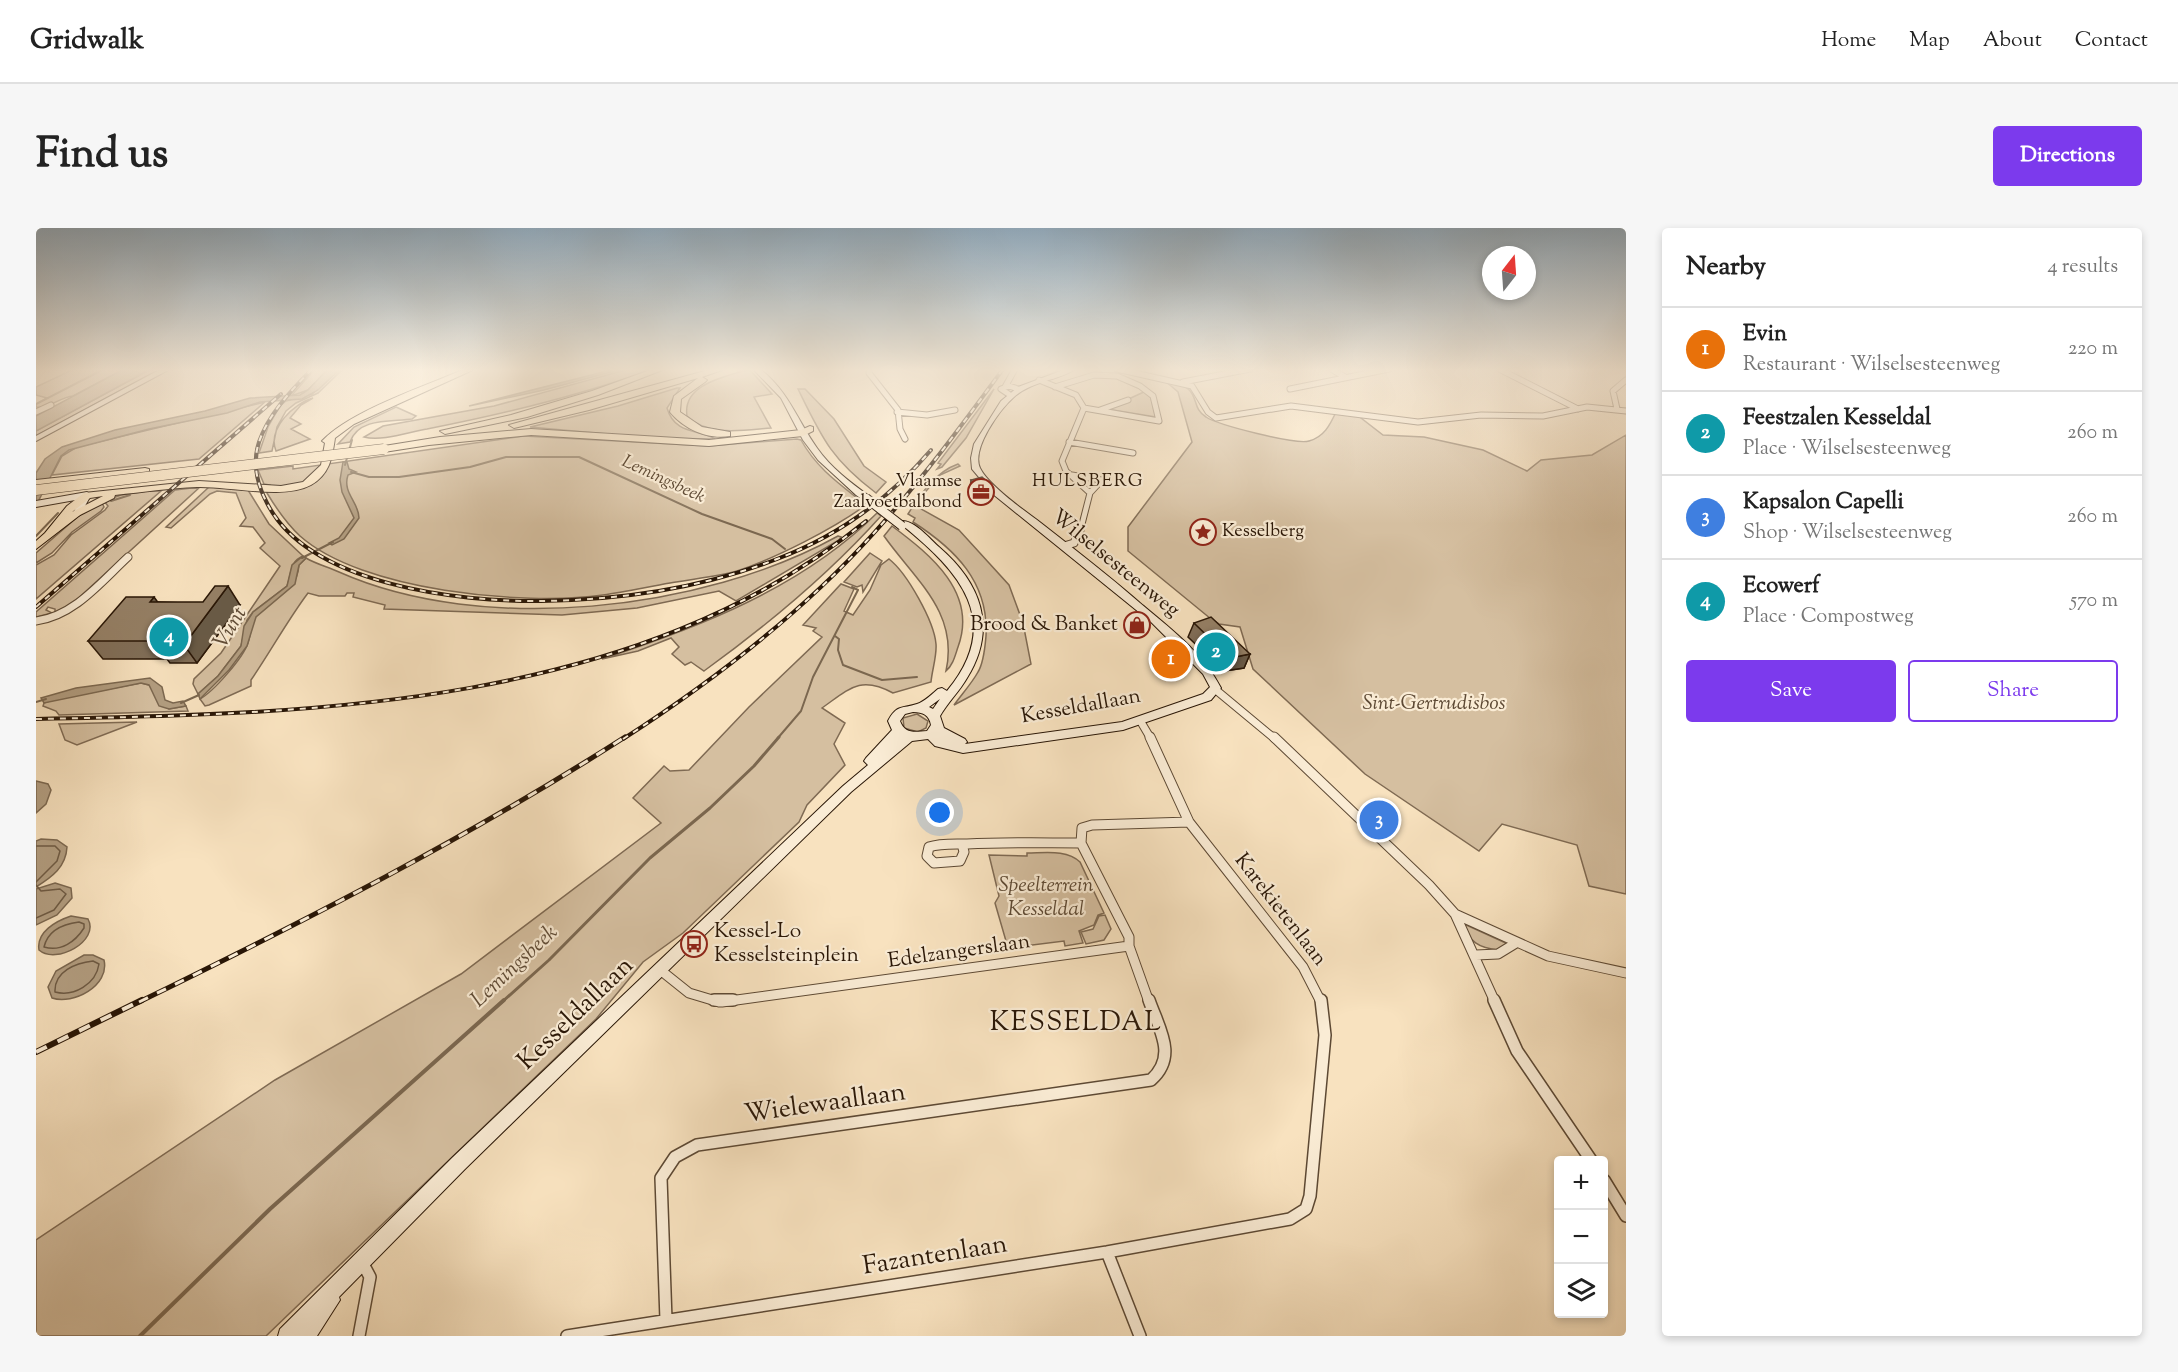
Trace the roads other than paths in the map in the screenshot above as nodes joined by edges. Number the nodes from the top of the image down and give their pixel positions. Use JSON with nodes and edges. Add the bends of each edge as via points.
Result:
{"nodes":[{"id":1,"x":70,"y":421,"type":"edge"},
{"id":2,"x":354,"y":421,"type":"edge"},
{"id":3,"x":500,"y":421,"type":"edge"},
{"id":4,"x":531,"y":421,"type":"edge"},
{"id":5,"x":682,"y":421,"type":"edge"},
{"id":6,"x":799,"y":421,"type":"edge"},
{"id":7,"x":802,"y":421,"type":"edge"},
{"id":8,"x":899,"y":421,"type":"edge"},
{"id":9,"x":990,"y":421,"type":"edge"},
{"id":10,"x":1078,"y":421,"type":"edge"},
{"id":11,"x":1408,"y":421,"type":"edge"},
{"id":12,"x":1430,"y":421,"type":"edge"},
{"id":13,"x":805,"y":430,"type":"junction"},
{"id":14,"x":36,"y":439,"type":"edge"},
{"id":15,"x":905,"y":439,"type":"dead end"},
{"id":16,"x":430,"y":442,"type":"junction"},
{"id":17,"x":1069,"y":442,"type":"junction"},
{"id":18,"x":383,"y":445,"type":"junction"},
{"id":19,"x":1133,"y":453,"type":"dead end"},
{"id":20,"x":1071,"y":475,"type":"junction"},
{"id":21,"x":36,"y":483,"type":"edge"},
{"id":22,"x":36,"y":490,"type":"edge"},
{"id":23,"x":130,"y":490,"type":"junction"},
{"id":24,"x":1090,"y":493,"type":"junction"},
{"id":25,"x":83,"y":496,"type":"junction"},
{"id":26,"x":36,"y":499,"type":"edge"},
{"id":27,"x":52,"y":499,"type":"junction"},
{"id":28,"x":36,"y":504,"type":"edge"},
{"id":29,"x":74,"y":511,"type":"junction"},
{"id":30,"x":903,"y":524,"type":"junction"},
{"id":31,"x":36,"y":546,"type":"edge"},
{"id":32,"x":1064,"y":546,"type":"junction"},
{"id":33,"x":128,"y":557,"type":"dead end"},
{"id":34,"x":36,"y":621,"type":"edge"},
{"id":35,"x":1215,"y":690,"type":"junction"},
{"id":36,"x":919,"y":708,"type":"junction"},
{"id":37,"x":1141,"y":722,"type":"junction"},
{"id":38,"x":933,"y":726,"type":"junction"},
{"id":39,"x":903,"y":734,"type":"junction"},
{"id":40,"x":1189,"y":822,"type":"junction"},
{"id":41,"x":1081,"y":843,"type":"junction"},
{"id":42,"x":962,"y":844,"type":"dead end"},
{"id":43,"x":1455,"y":914,"type":"junction"},
{"id":44,"x":1516,"y":943,"type":"junction"},
{"id":45,"x":1129,"y":946,"type":"junction"},
{"id":46,"x":1476,"y":955,"type":"junction"},
{"id":47,"x":659,"y":969,"type":"junction"},
{"id":48,"x":1626,"y":973,"type":"edge"},
{"id":49,"x":1588,"y":1156,"type":"edge"},
{"id":50,"x":1608,"y":1187,"type":"edge"},
{"id":51,"x":1306,"y":1209,"type":"joint"},
{"id":52,"x":1626,"y":1216,"type":"edge"},
{"id":53,"x":1107,"y":1252,"type":"junction"},
{"id":54,"x":361,"y":1261,"type":"junction"},
{"id":55,"x":344,"y":1279,"type":"junction"},
{"id":56,"x":666,"y":1320,"type":"junction"},
{"id":57,"x":617,"y":1332,"type":"edge"},
{"id":58,"x":287,"y":1336,"type":"edge"},
{"id":59,"x":306,"y":1336,"type":"edge"},
{"id":60,"x":359,"y":1336,"type":"edge"},
{"id":61,"x":567,"y":1336,"type":"edge"},
{"id":62,"x":1140,"y":1336,"type":"edge"}],
"edges":[{"from":1,"to":14,"type":"street"},
{"from":2,"to":23,"type":"main road","via":[[331,436],[326,465],[312,481],[290,488],[222,484]]},
{"from":3,"to":18,"type":"highway"},
{"from":4,"to":16,"type":"highway"},
{"from":5,"to":13,"type":"highway","via":[[719,434]]},
{"from":6,"to":13,"type":"street"},
{"from":7,"to":13,"type":"street"},
{"from":8,"to":15,"type":"street"},
{"from":9,"to":32,"type":"street","name":"Wilselsesteenweg","via":[[974,454],[976,469],[997,493]]},
{"from":10,"to":17,"type":"street"},
{"from":11,"to":12,"type":"street"},
{"from":13,"to":16,"type":"highway","via":[[709,443],[531,432]]},
{"from":13,"to":30,"type":"street","bridge":true,"via":[[830,463]]},
{"from":16,"to":18,"type":"highway"},
{"from":17,"to":19,"type":"street"},
{"from":17,"to":20,"type":"street","via":[[1062,465]]},
{"from":18,"to":21,"type":"highway"},
{"from":18,"to":22,"type":"highway","bridge":true},
{"from":20,"to":24,"type":"street"},
{"from":20,"to":24,"type":"street","via":[[1102,480]]},
{"from":23,"to":25,"type":"main road"},
{"from":23,"to":29,"type":"main road"},
{"from":24,"to":32,"type":"street","via":[[1078,538]]},
{"from":25,"to":27,"type":"street"},
{"from":25,"to":29,"type":"main road"},
{"from":26,"to":27,"type":"street"},
{"from":27,"to":28,"type":"street"},
{"from":27,"to":29,"type":"street"},
{"from":29,"to":31,"type":"main road"},
{"from":30,"to":36,"type":"street","via":[[956,575],[965,591],[973,625],[961,668],[936,699]]},
{"from":30,"to":38,"type":"street","via":[[953,564],[977,605],[978,642],[971,662]]},
{"from":32,"to":35,"type":"street","name":"Wilselsesteenweg","via":[[1167,631],[1214,679]]},
{"from":33,"to":34,"type":"street","via":[[67,611],[54,619]]},
{"from":35,"to":37,"type":"street","name":"Kesseldallaan","via":[[1207,697]]},
{"from":35,"to":43,"type":"street","name":"Wilselsesteenweg","via":[[1257,721]]},
{"from":36,"to":38,"type":"street","name":"Kesseldallaan"},
{"from":36,"to":39,"type":"street","name":"Kesseldallaan","via":[[897,714],[894,721]]},
{"from":37,"to":38,"type":"street","name":"Kesseldallaan","via":[[963,749],[939,743]]},
{"from":37,"to":40,"type":"street","name":"Karekietenlaan"},
{"from":38,"to":39,"type":"street"},
{"from":39,"to":47,"type":"street","name":"Kesseldallaan"},
{"from":40,"to":41,"type":"street","via":[[1092,825],[1082,828]]},
{"from":40,"to":51,"type":"street","name":"Karekietenlaan","via":[[1303,967],[1322,1001],[1325,1035]]},
{"from":41,"to":42,"type":"street"},
{"from":41,"to":45,"type":"street","via":[[1129,937]]},
{"from":43,"to":44,"type":"street","name":"Wilselsesteenweg"},
{"from":43,"to":46,"type":"street","name":"Wilselsesteenweg"},
{"from":44,"to":46,"type":"street","via":[[1493,956]]},
{"from":44,"to":48,"type":"street","name":"Wilselsesteenweg","via":[[1557,958]]},
{"from":45,"to":47,"type":"street","name":"Edelzangerslaan","via":[[720,1002],[689,993]]},
{"from":45,"to":56,"type":"street","name":"Wielewaallaan","via":[[1166,1048],[1162,1069],[1151,1080],[697,1145],[680,1151],[668,1161],[661,1178]]},
{"from":46,"to":49,"type":"street","name":"Wilselsesteenweg","via":[[1517,1051]]},
{"from":47,"to":54,"type":"street","name":"Kesseldallaan"},
{"from":50,"to":52,"type":"street"},
{"from":51,"to":53,"type":"street","name":"Fazantenlaan","via":[[1290,1219]]},
{"from":53,"to":56,"type":"street","name":"Fazantenlaan"},
{"from":53,"to":62,"type":"street"},
{"from":54,"to":55,"type":"street","name":"Kesseldallaan"},
{"from":54,"to":60,"type":"street","via":[[370,1277]]},
{"from":55,"to":58,"type":"street","name":"Kesseldallaan"},
{"from":55,"to":59,"type":"street","name":"Kesseldallaan"},
{"from":56,"to":57,"type":"street","name":"Fazantenlaan"},
{"from":57,"to":61,"type":"street","name":"Fazantenlaan"}]}
